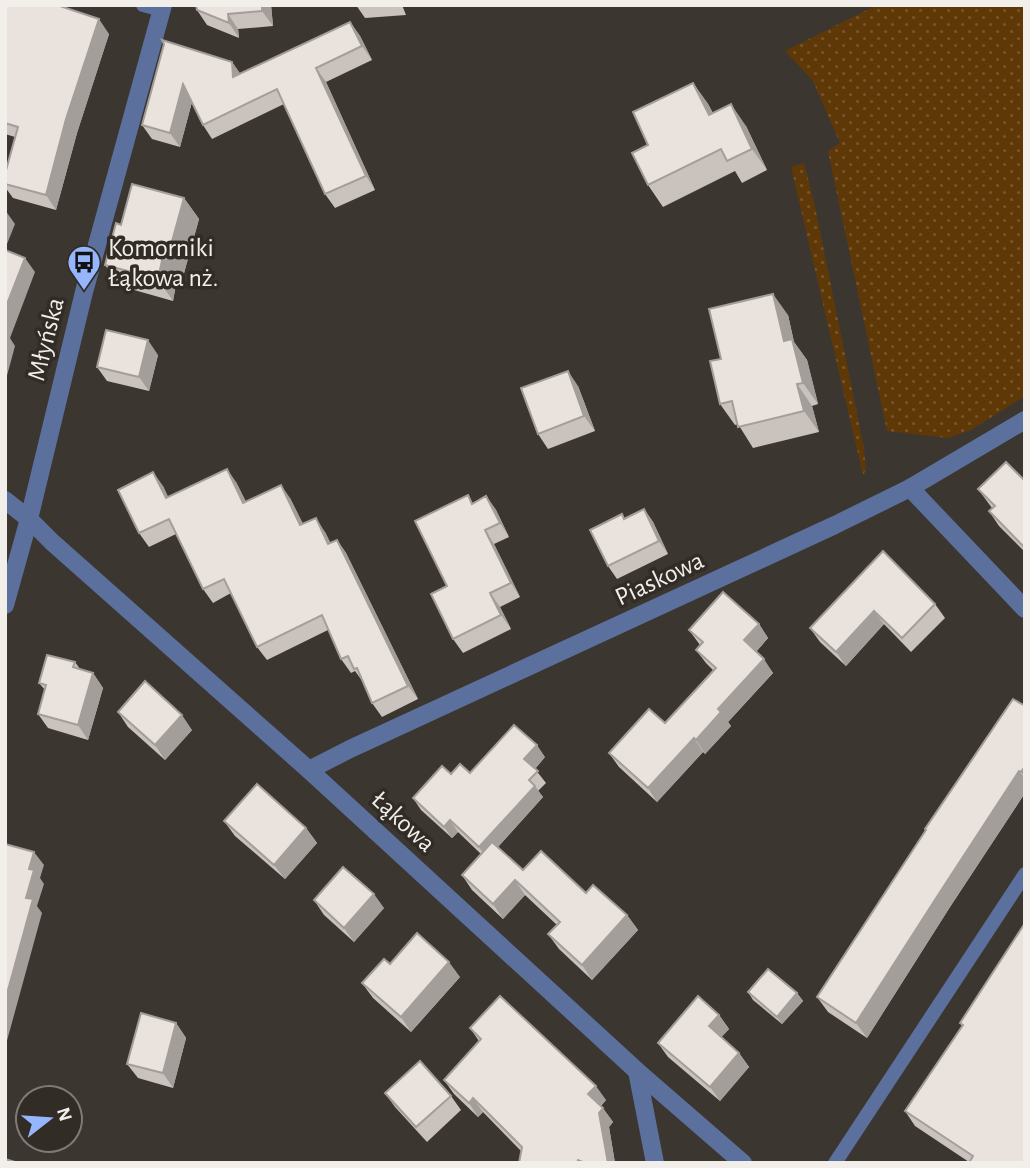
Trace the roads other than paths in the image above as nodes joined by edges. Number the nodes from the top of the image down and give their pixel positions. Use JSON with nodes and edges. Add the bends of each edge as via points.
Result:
{"nodes":[{"id":1,"x":143,"y":5,"type":"edge"},
{"id":2,"x":162,"y":8,"type":"edge"},
{"id":3,"x":1025,"y":420,"type":"edge"},
{"id":4,"x":910,"y":488,"type":"junction"},
{"id":5,"x":5,"y":500,"type":"edge"},
{"id":6,"x":29,"y":519,"type":"junction"},
{"id":7,"x":5,"y":605,"type":"edge"},
{"id":8,"x":1025,"y":609,"type":"edge"},
{"id":9,"x":309,"y":770,"type":"junction"},
{"id":10,"x":1025,"y":874,"type":"edge"},
{"id":11,"x":637,"y":1071,"type":"junction"},
{"id":12,"x":655,"y":1163,"type":"edge"},
{"id":13,"x":743,"y":1163,"type":"edge"},
{"id":14,"x":835,"y":1163,"type":"edge"}],
"edges":[{"from":1,"to":2,"type":"lane"},
{"from":2,"to":6,"type":"street","name":"Młyńska","via":[[84,292]]},
{"from":3,"to":4,"type":"street","name":"Piaskowa"},
{"from":4,"to":8,"type":"street"},
{"from":4,"to":9,"type":"street","name":"Piaskowa"},
{"from":5,"to":6,"type":"street","name":"Łąkowa"},
{"from":6,"to":7,"type":"street","name":"Młyńska"},
{"from":6,"to":9,"type":"street","name":"Łąkowa"},
{"from":9,"to":11,"type":"street","name":"Łąkowa"},
{"from":10,"to":14,"type":"lane"},
{"from":11,"to":12,"type":"street"},
{"from":11,"to":13,"type":"street","name":"Łąkowa"}]}
